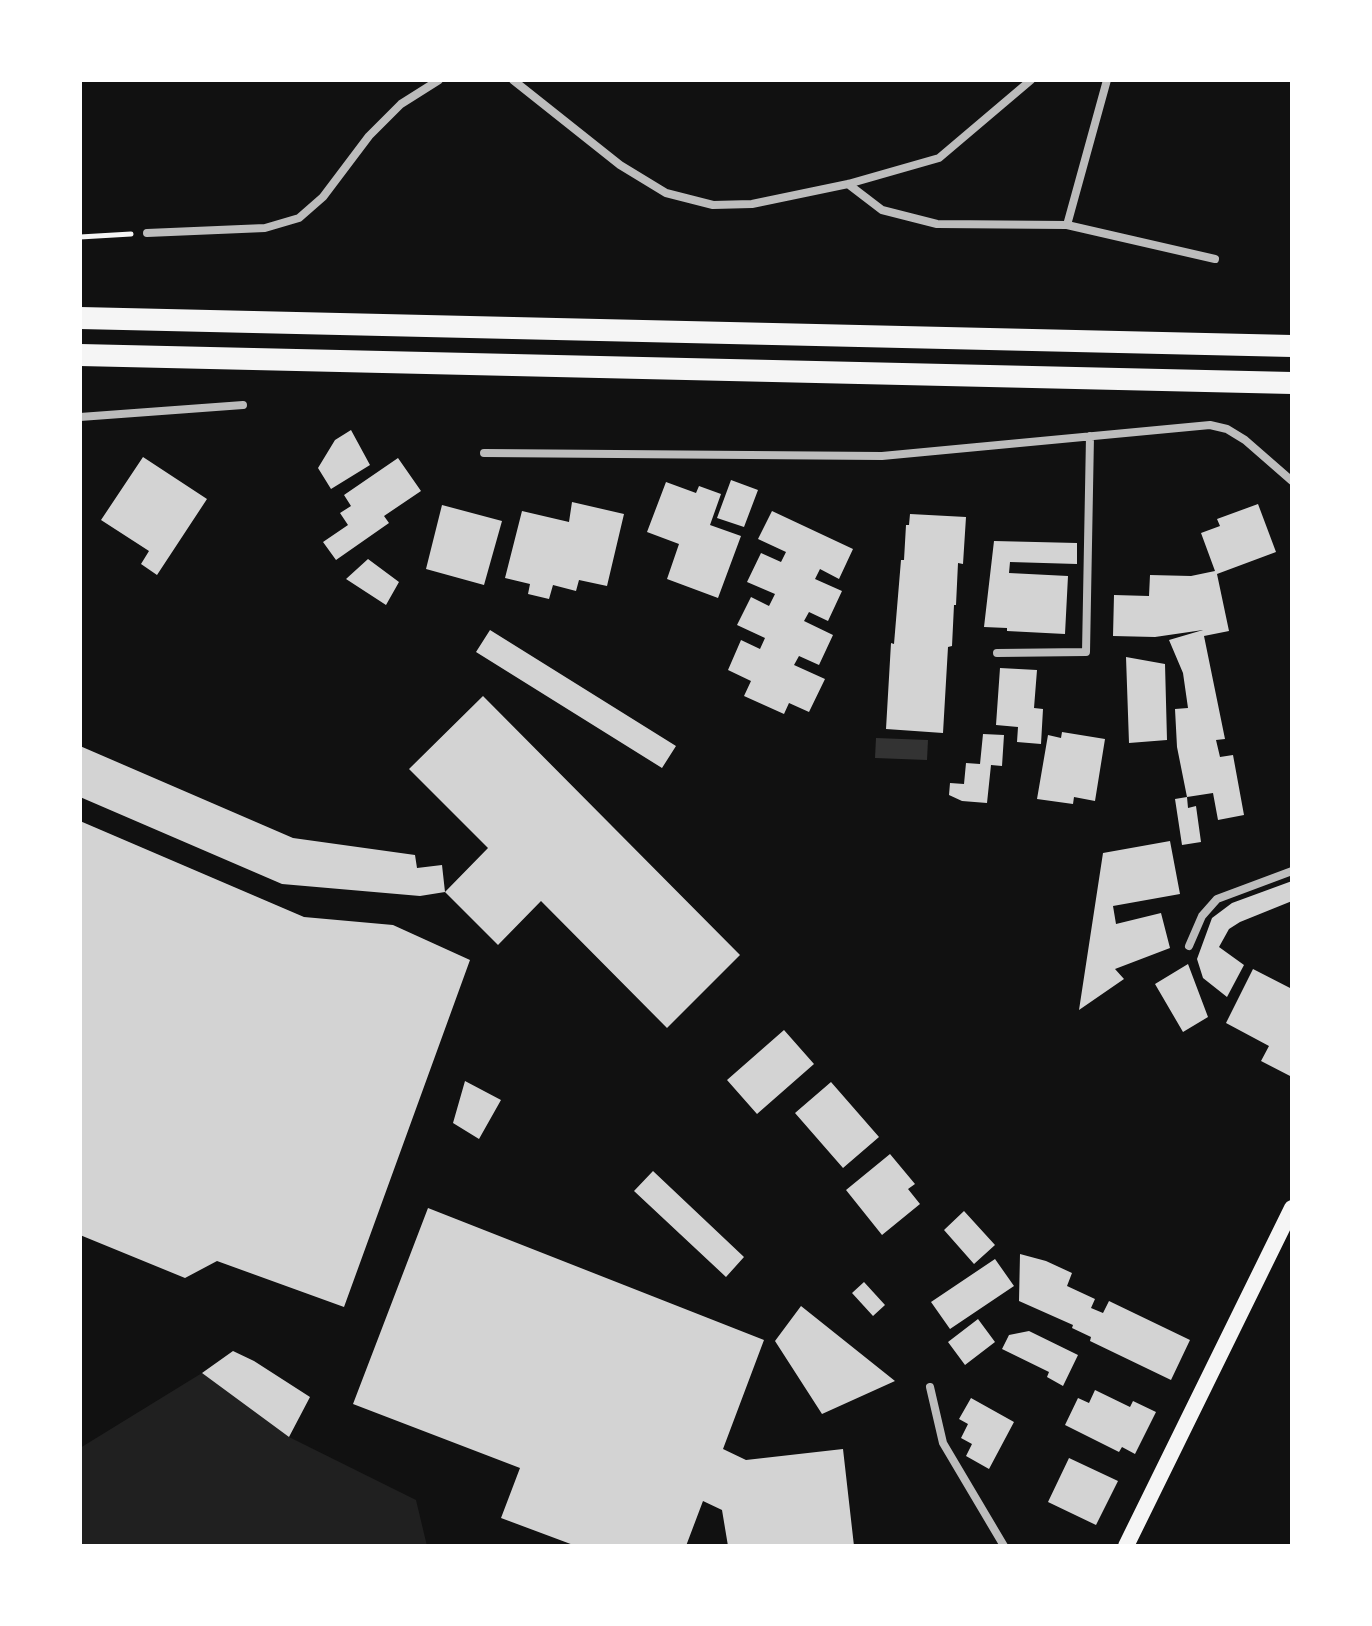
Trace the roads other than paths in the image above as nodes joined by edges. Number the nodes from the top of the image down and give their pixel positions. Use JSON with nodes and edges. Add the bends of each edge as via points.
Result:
{"nodes":[{"id":1,"x":439,"y":80,"type":"edge"},
{"id":2,"x":513,"y":80,"type":"edge"},
{"id":3,"x":1031,"y":80,"type":"edge"},
{"id":4,"x":1107,"y":80,"type":"edge"},
{"id":5,"x":848,"y":184,"type":"junction"},
{"id":6,"x":1067,"y":225,"type":"junction"},
{"id":7,"x":147,"y":233,"type":"road end"},
{"id":8,"x":1215,"y":259,"type":"dead end"},
{"id":9,"x":80,"y":318,"type":"edge"},
{"id":10,"x":1292,"y":346,"type":"edge"},
{"id":11,"x":80,"y":355,"type":"edge"},
{"id":12,"x":1292,"y":383,"type":"edge"},
{"id":13,"x":243,"y":405,"type":"dead end"},
{"id":14,"x":80,"y":417,"type":"edge"},
{"id":15,"x":1090,"y":436,"type":"junction"},
{"id":16,"x":484,"y":453,"type":"dead end"},
{"id":17,"x":1292,"y":481,"type":"edge"},
{"id":18,"x":997,"y":653,"type":"dead end"},
{"id":19,"x":1292,"y":871,"type":"edge"},
{"id":20,"x":1189,"y":946,"type":"dead end"},
{"id":21,"x":1292,"y":1208,"type":"edge"},
{"id":22,"x":930,"y":1387,"type":"dead end"},
{"id":23,"x":1004,"y":1546,"type":"edge"},
{"id":24,"x":1126,"y":1546,"type":"edge"}],
"edges":[{"from":1,"to":7,"type":"street","via":[[401,104],[299,218],[265,228]]},
{"from":2,"to":5,"type":"street","via":[[620,165],[666,193],[713,205],[752,204]]},
{"from":3,"to":5,"type":"street","via":[[939,158]]},
{"from":4,"to":6,"type":"street"},
{"from":5,"to":6,"type":"street","via":[[882,210],[937,224]]},
{"from":6,"to":8,"type":"street"},
{"from":9,"to":10,"type":"highway"},
{"from":11,"to":12,"type":"highway"},
{"from":13,"to":14,"type":"street"},
{"from":15,"to":16,"type":"street","via":[[882,456]]},
{"from":15,"to":17,"type":"street","via":[[1219,427],[1245,440]]},
{"from":15,"to":18,"type":"street","via":[[1086,652]]},
{"from":19,"to":20,"type":"street","via":[[1217,899],[1202,916]]},
{"from":21,"to":24,"type":"main road"},
{"from":22,"to":23,"type":"street","via":[[943,1443]]}]}
